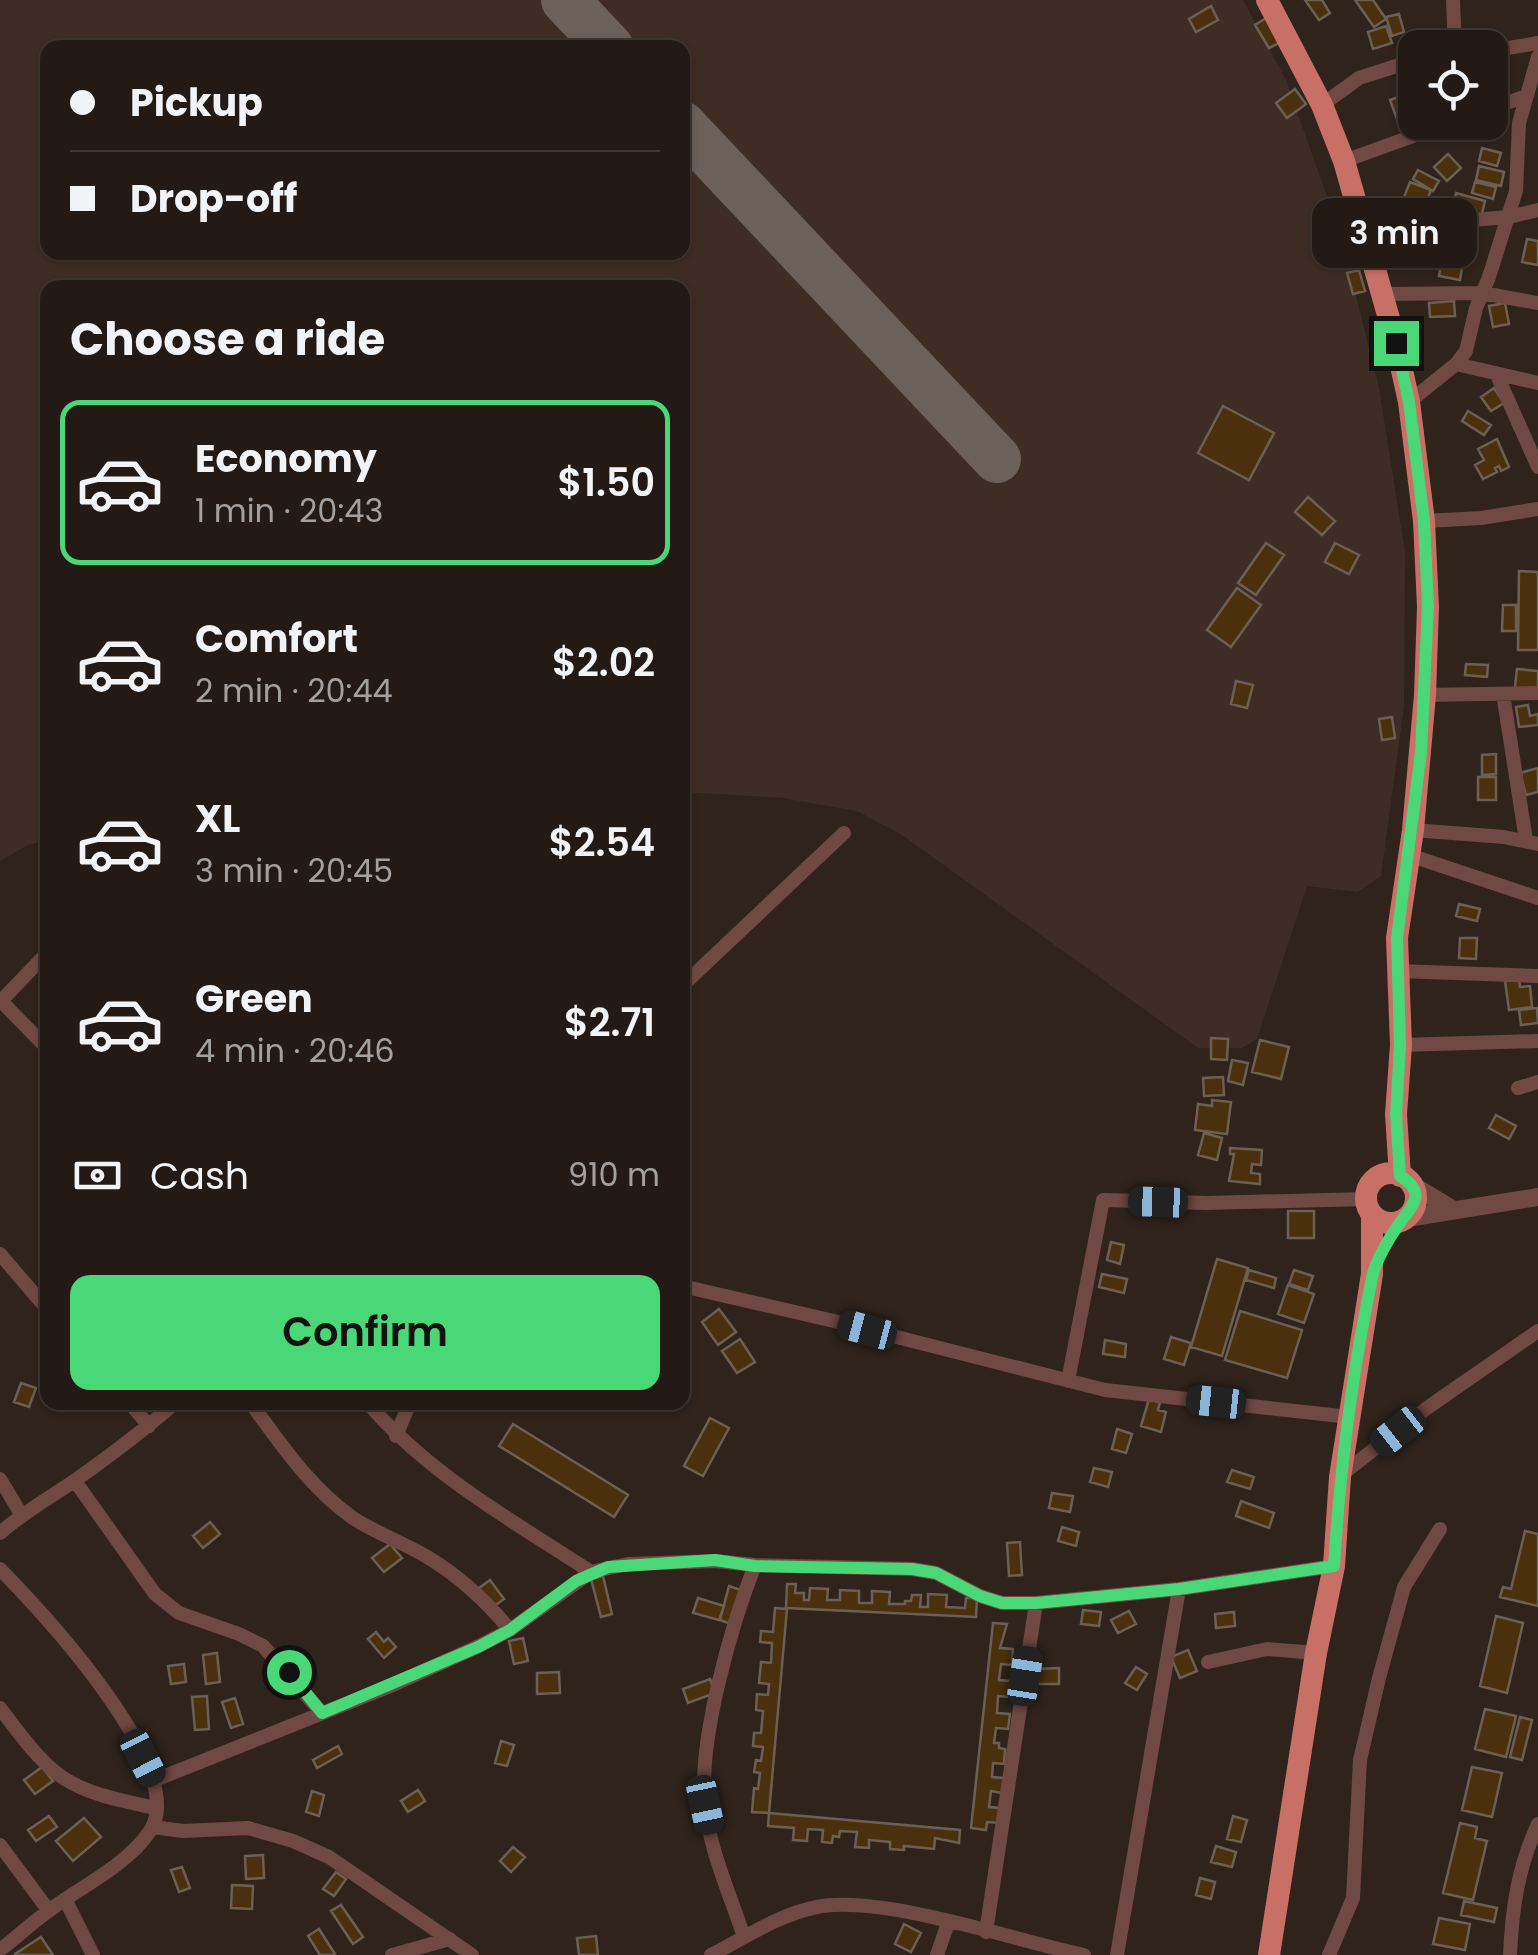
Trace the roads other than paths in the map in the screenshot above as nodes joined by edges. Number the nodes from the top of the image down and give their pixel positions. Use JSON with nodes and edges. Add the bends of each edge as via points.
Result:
{"nodes":[{"id":1,"x":1267,"y":0,"type":"edge"},
{"id":2,"x":1453,"y":0,"type":"edge"},
{"id":3,"x":1455,"y":30,"type":"edge"},
{"id":4,"x":1538,"y":43,"type":"edge"},
{"id":5,"x":1508,"y":48,"type":"edge"},
{"id":6,"x":1538,"y":57,"type":"edge"},
{"id":7,"x":1398,"y":64,"type":"edge"},
{"id":8,"x":1526,"y":96,"type":"junction"},
{"id":9,"x":1508,"y":102,"type":"edge"},
{"id":10,"x":1322,"y":105,"type":"junction"},
{"id":11,"x":1402,"y":140,"type":"edge"},
{"id":12,"x":1344,"y":161,"type":"junction"},
{"id":13,"x":1538,"y":210,"type":"edge"},
{"id":14,"x":1509,"y":218,"type":"junction"},
{"id":15,"x":1363,"y":229,"type":"junction"},
{"id":16,"x":1482,"y":292,"type":"junction"},
{"id":17,"x":1381,"y":294,"type":"junction"},
{"id":18,"x":1538,"y":303,"type":"edge"},
{"id":19,"x":1456,"y":364,"type":"junction"},
{"id":20,"x":1496,"y":373,"type":"junction"},
{"id":21,"x":1538,"y":383,"type":"edge"},
{"id":22,"x":1409,"y":402,"type":"junction"},
{"id":23,"x":1538,"y":467,"type":"edge"},
{"id":24,"x":1538,"y":509,"type":"edge"},
{"id":25,"x":1424,"y":521,"type":"junction"},
{"id":26,"x":1538,"y":693,"type":"edge"},
{"id":27,"x":1503,"y":694,"type":"junction"},
{"id":28,"x":1425,"y":695,"type":"junction"},
{"id":29,"x":1413,"y":830,"type":"junction"},
{"id":30,"x":844,"y":833,"type":"dead end"},
{"id":31,"x":1532,"y":842,"type":"edge"},
{"id":32,"x":1409,"y":855,"type":"junction"},
{"id":33,"x":1538,"y":898,"type":"edge"},
{"id":34,"x":40,"y":960,"type":"edge"},
{"id":35,"x":1398,"y":971,"type":"junction"},
{"id":36,"x":1538,"y":976,"type":"edge"},
{"id":37,"x":690,"y":978,"type":"edge"},
{"id":38,"x":0,"y":1001,"type":"edge"},
{"id":39,"x":1538,"y":1040,"type":"edge"},
{"id":40,"x":40,"y":1041,"type":"edge"},
{"id":41,"x":1400,"y":1045,"type":"junction"},
{"id":42,"x":1538,"y":1082,"type":"edge"},
{"id":43,"x":1518,"y":1088,"type":"dead end"},
{"id":44,"x":1396,"y":1114,"type":"junction"},
{"id":45,"x":1406,"y":1180,"type":"junction"},
{"id":46,"x":1538,"y":1197,"type":"edge"},
{"id":47,"x":1370,"y":1199,"type":"junction"},
{"id":48,"x":1452,"y":1209,"type":"junction"},
{"id":49,"x":1404,"y":1219,"type":"junction"},
{"id":50,"x":0,"y":1254,"type":"edge"},
{"id":51,"x":1372,"y":1274,"type":"junction"},
{"id":52,"x":690,"y":1288,"type":"edge"},
{"id":53,"x":40,"y":1301,"type":"edge"},
{"id":54,"x":1538,"y":1331,"type":"edge"},
{"id":55,"x":1068,"y":1381,"type":"junction"},
{"id":56,"x":136,"y":1410,"type":"edge"},
{"id":57,"x":167,"y":1410,"type":"edge"},
{"id":58,"x":256,"y":1410,"type":"edge"},
{"id":59,"x":375,"y":1410,"type":"edge"},
{"id":60,"x":407,"y":1410,"type":"edge"},
{"id":61,"x":1350,"y":1417,"type":"junction"},
{"id":62,"x":149,"y":1426,"type":"junction"},
{"id":63,"x":396,"y":1436,"type":"junction"},
{"id":64,"x":1340,"y":1477,"type":"junction"},
{"id":65,"x":0,"y":1480,"type":"edge"},
{"id":66,"x":74,"y":1480,"type":"junction"},
{"id":67,"x":21,"y":1514,"type":"junction"},
{"id":68,"x":1440,"y":1529,"type":"dead end"},
{"id":69,"x":0,"y":1533,"type":"edge"},
{"id":70,"x":755,"y":1566,"type":"junction"},
{"id":71,"x":1334,"y":1566,"type":"junction"},
{"id":72,"x":0,"y":1569,"type":"edge"},
{"id":73,"x":591,"y":1572,"type":"junction"},
{"id":74,"x":1179,"y":1589,"type":"junction"},
{"id":75,"x":1036,"y":1603,"type":"junction"},
{"id":76,"x":510,"y":1630,"type":"junction"},
{"id":77,"x":1316,"y":1653,"type":"junction"},
{"id":78,"x":1208,"y":1662,"type":"dead end"},
{"id":79,"x":0,"y":1708,"type":"edge"},
{"id":80,"x":322,"y":1713,"type":"junction"},
{"id":81,"x":155,"y":1780,"type":"junction"},
{"id":82,"x":155,"y":1808,"type":"junction"},
{"id":83,"x":1538,"y":1824,"type":"edge"},
{"id":84,"x":153,"y":1828,"type":"junction"},
{"id":85,"x":0,"y":1845,"type":"edge"},
{"id":86,"x":65,"y":1899,"type":"junction"},
{"id":87,"x":49,"y":1910,"type":"junction"},
{"id":88,"x":948,"y":1923,"type":"junction"},
{"id":89,"x":986,"y":1932,"type":"junction"},
{"id":90,"x":744,"y":1936,"type":"junction"},
{"id":91,"x":450,"y":1940,"type":"junction"},
{"id":92,"x":0,"y":1950,"type":"edge"},
{"id":93,"x":93,"y":1955,"type":"edge"},
{"id":94,"x":392,"y":1955,"type":"edge"},
{"id":95,"x":472,"y":1955,"type":"edge"},
{"id":96,"x":711,"y":1955,"type":"edge"},
{"id":97,"x":938,"y":1955,"type":"edge"},
{"id":98,"x":1084,"y":1955,"type":"edge"},
{"id":99,"x":1118,"y":1955,"type":"edge"},
{"id":100,"x":1268,"y":1955,"type":"edge"},
{"id":101,"x":1329,"y":1955,"type":"edge"},
{"id":102,"x":1510,"y":1955,"type":"edge"}],
"edges":[{"from":1,"to":10,"type":"highway"},
{"from":2,"to":3,"type":"street"},
{"from":4,"to":5,"type":"street"},
{"from":6,"to":8,"type":"street"},
{"from":7,"to":10,"type":"street","via":[[1358,78]]},
{"from":8,"to":9,"type":"street"},
{"from":8,"to":14,"type":"street"},
{"from":10,"to":12,"type":"highway"},
{"from":11,"to":12,"type":"street"},
{"from":12,"to":15,"type":"highway"},
{"from":13,"to":14,"type":"street"},
{"from":14,"to":15,"type":"street"},
{"from":14,"to":16,"type":"street"},
{"from":15,"to":17,"type":"highway"},
{"from":16,"to":17,"type":"street"},
{"from":16,"to":18,"type":"street"},
{"from":16,"to":19,"type":"street","via":[[1470,340]]},
{"from":17,"to":22,"type":"highway"},
{"from":19,"to":20,"type":"street"},
{"from":19,"to":22,"type":"street"},
{"from":20,"to":21,"type":"street"},
{"from":20,"to":23,"type":"street"},
{"from":22,"to":25,"type":"highway"},
{"from":24,"to":25,"type":"street"},
{"from":25,"to":28,"type":"highway"},
{"from":26,"to":27,"type":"street"},
{"from":27,"to":28,"type":"street"},
{"from":27,"to":31,"type":"street"},
{"from":28,"to":29,"type":"highway"},
{"from":29,"to":31,"type":"street"},
{"from":29,"to":32,"type":"highway"},
{"from":30,"to":37,"type":"street"},
{"from":32,"to":33,"type":"street"},
{"from":32,"to":35,"type":"highway"},
{"from":34,"to":38,"type":"street"},
{"from":35,"to":36,"type":"street"},
{"from":35,"to":41,"type":"highway"},
{"from":38,"to":40,"type":"street"},
{"from":39,"to":41,"type":"street"},
{"from":41,"to":44,"type":"highway"},
{"from":42,"to":43,"type":"street"},
{"from":44,"to":45,"type":"highway"},
{"from":44,"to":47,"type":"highway"},
{"from":45,"to":47,"type":"highway","via":[[1384,1175]]},
{"from":45,"to":48,"type":"street"},
{"from":45,"to":49,"type":"highway","via":[[1415,1206]]},
{"from":46,"to":48,"type":"street"},
{"from":47,"to":49,"type":"highway","via":[[1386,1222]]},
{"from":47,"to":51,"type":"highway"},
{"from":47,"to":55,"type":"street","via":[[1103,1200]]},
{"from":48,"to":49,"type":"street"},
{"from":49,"to":51,"type":"highway"},
{"from":50,"to":53,"type":"street"},
{"from":51,"to":61,"type":"highway"},
{"from":52,"to":55,"type":"street"},
{"from":54,"to":64,"type":"street"},
{"from":55,"to":61,"type":"street"},
{"from":56,"to":62,"type":"street"},
{"from":57,"to":62,"type":"street"},
{"from":58,"to":76,"type":"street","via":[[329,1500],[430,1558]]},
{"from":59,"to":63,"type":"street"},
{"from":60,"to":63,"type":"street"},
{"from":61,"to":64,"type":"highway"},
{"from":62,"to":66,"type":"street"},
{"from":63,"to":73,"type":"street"},
{"from":64,"to":71,"type":"highway"},
{"from":65,"to":67,"type":"street"},
{"from":66,"to":67,"type":"street"},
{"from":66,"to":80,"type":"street","via":[[155,1594],[179,1613],[263,1646]]},
{"from":67,"to":69,"type":"street"},
{"from":68,"to":101,"type":"street","via":[[1404,1587],[1379,1678],[1360,1760],[1353,1898]]},
{"from":70,"to":73,"type":"street","via":[[715,1560]]},
{"from":70,"to":75,"type":"street","via":[[912,1569],[1002,1603]]},
{"from":70,"to":90,"type":"street","via":[[712,1713],[705,1763],[713,1842]]},
{"from":71,"to":74,"type":"street"},
{"from":71,"to":77,"type":"highway"},
{"from":72,"to":81,"type":"street","via":[[106,1691]]},
{"from":73,"to":76,"type":"street"},
{"from":74,"to":75,"type":"street"},
{"from":74,"to":99,"type":"street"},
{"from":75,"to":89,"type":"street"},
{"from":76,"to":80,"type":"street"},
{"from":77,"to":78,"type":"street","via":[[1267,1650]]},
{"from":77,"to":100,"type":"highway"},
{"from":79,"to":82,"type":"street","via":[[33,1753],[67,1782]]},
{"from":80,"to":81,"type":"street"},
{"from":81,"to":82,"type":"street"},
{"from":82,"to":84,"type":"street"},
{"from":83,"to":102,"type":"street","via":[[1515,1894]]},
{"from":84,"to":86,"type":"street"},
{"from":84,"to":91,"type":"street","via":[[248,1828],[293,1841],[329,1857]]},
{"from":85,"to":87,"type":"street"},
{"from":86,"to":87,"type":"street"},
{"from":86,"to":93,"type":"street"},
{"from":87,"to":92,"type":"street"},
{"from":88,"to":89,"type":"street"},
{"from":88,"to":90,"type":"street","via":[[877,1908],[818,1906]]},
{"from":88,"to":97,"type":"street"},
{"from":89,"to":98,"type":"street"},
{"from":90,"to":96,"type":"street"},
{"from":91,"to":94,"type":"street"},
{"from":91,"to":95,"type":"street"}]}
